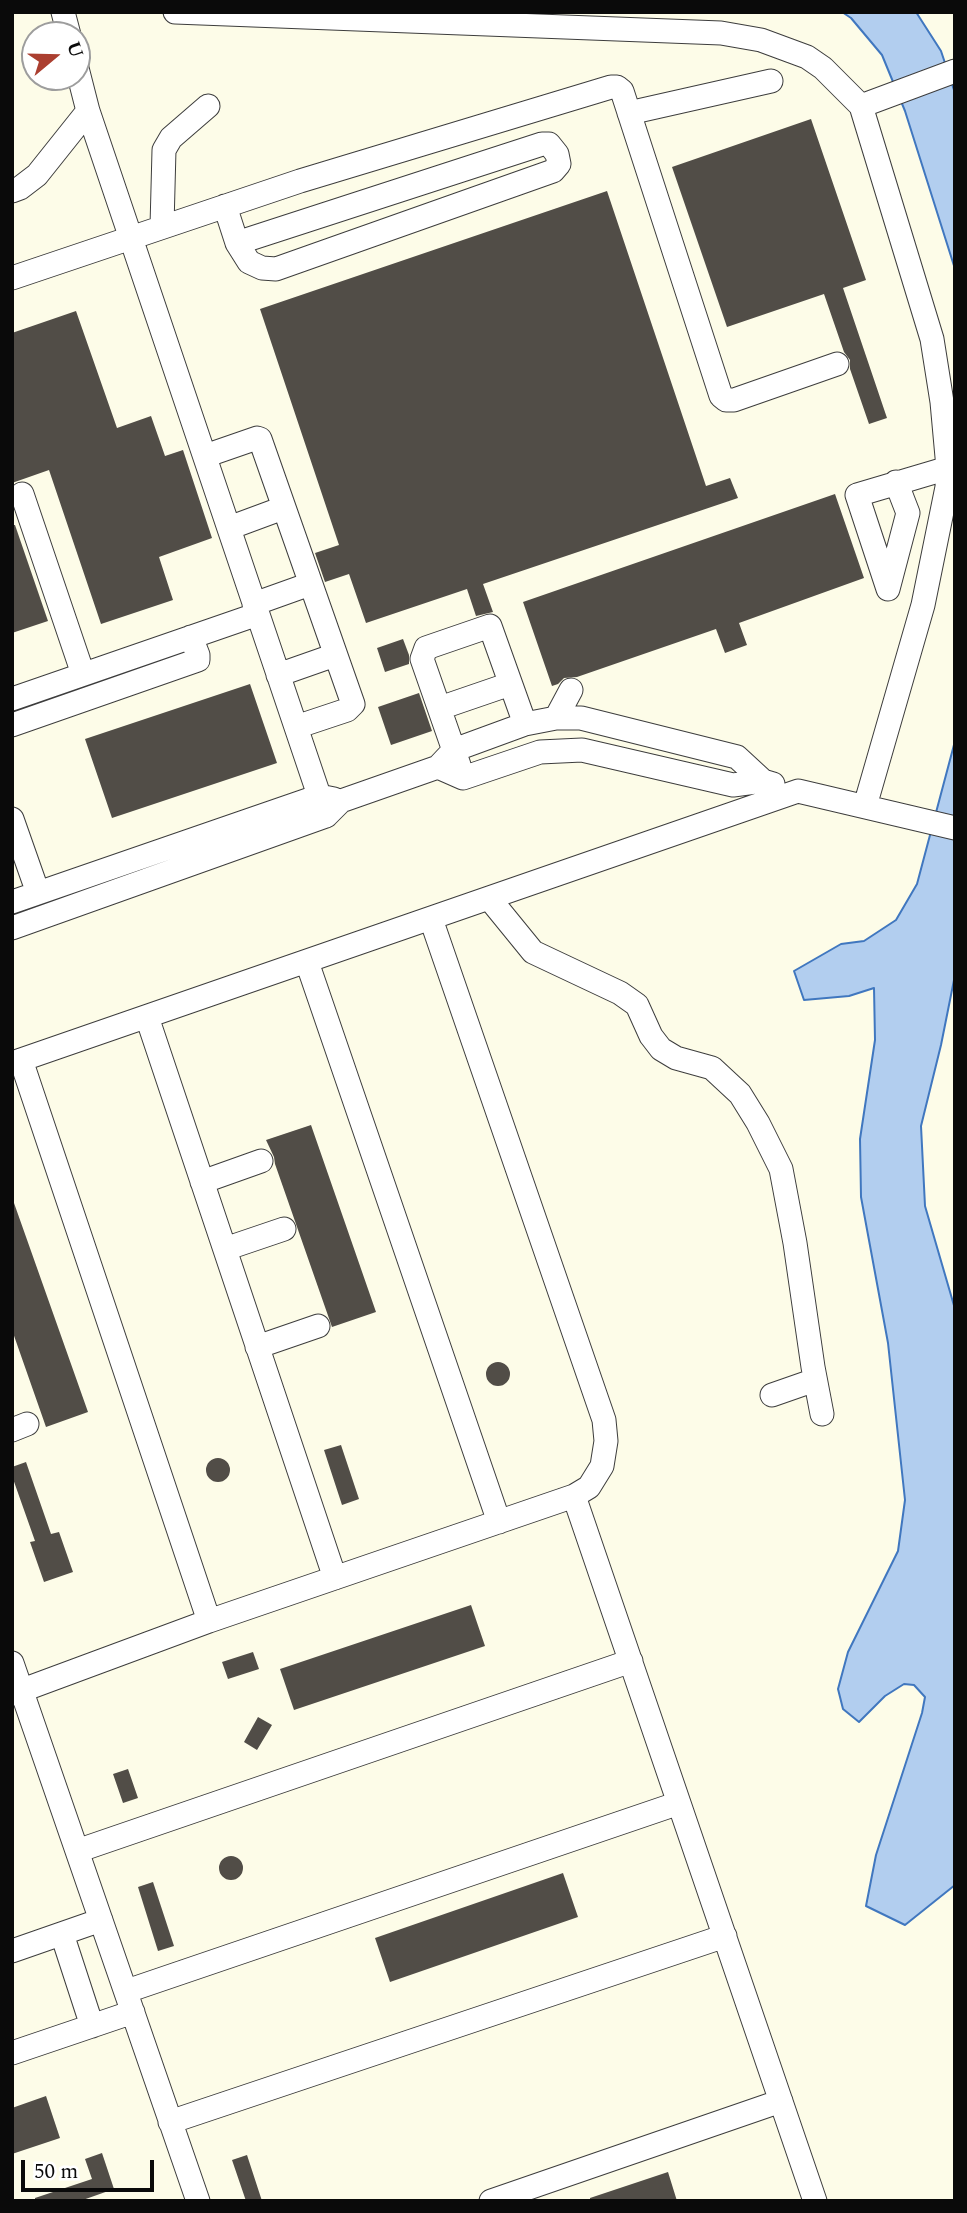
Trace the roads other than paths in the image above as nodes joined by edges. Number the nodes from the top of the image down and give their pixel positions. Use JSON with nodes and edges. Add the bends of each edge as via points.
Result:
{"nodes":[{"id":1,"x":174,"y":12,"type":"edge"},
{"id":2,"x":955,"y":71,"type":"edge"},
{"id":3,"x":771,"y":81,"type":"dead end"},
{"id":4,"x":83,"y":91,"type":"edge"},
{"id":5,"x":208,"y":106,"type":"dead end"},
{"id":6,"x":861,"y":106,"type":"junction"},
{"id":7,"x":88,"y":111,"type":"junction"},
{"id":8,"x":629,"y":113,"type":"junction"},
{"id":9,"x":412,"y":147,"type":"junction"},
{"id":10,"x":424,"y":182,"type":"junction"},
{"id":11,"x":12,"y":191,"type":"edge"},
{"id":12,"x":225,"y":206,"type":"junction"},
{"id":13,"x":162,"y":226,"type":"junction"},
{"id":14,"x":132,"y":237,"type":"junction"},
{"id":15,"x":237,"y":243,"type":"junction"},
{"id":16,"x":12,"y":278,"type":"edge"},
{"id":17,"x":837,"y":364,"type":"dead end"},
{"id":18,"x":205,"y":456,"type":"junction"},
{"id":19,"x":948,"y":468,"type":"junction"},
{"id":20,"x":896,"y":482,"type":"dead end"},
{"id":21,"x":22,"y":494,"type":"dead end"},
{"id":22,"x":283,"y":509,"type":"junction"},
{"id":23,"x":229,"y":528,"type":"junction"},
{"id":24,"x":310,"y":584,"type":"junction"},
{"id":25,"x":256,"y":609,"type":"junction"},
{"id":26,"x":191,"y":637,"type":"junction"},
{"id":27,"x":335,"y":655,"type":"junction"},
{"id":28,"x":83,"y":674,"type":"junction"},
{"id":29,"x":278,"y":675,"type":"junction"},
{"id":30,"x":510,"y":684,"type":"junction"},
{"id":31,"x":571,"y":690,"type":"dead end"},
{"id":32,"x":12,"y":699,"type":"edge"},
{"id":33,"x":440,"y":708,"type":"junction"},
{"id":34,"x":556,"y":718,"type":"junction"},
{"id":35,"x":525,"y":724,"type":"junction"},
{"id":36,"x":12,"y":725,"type":"edge"},
{"id":37,"x":296,"y":727,"type":"junction"},
{"id":38,"x":454,"y":750,"type":"junction"},
{"id":39,"x":438,"y":767,"type":"junction"},
{"id":40,"x":463,"y":778,"type":"junction"},
{"id":41,"x":764,"y":781,"type":"junction"},
{"id":42,"x":798,"y":791,"type":"junction"},
{"id":43,"x":329,"y":804,"type":"junction"},
{"id":44,"x":865,"y":806,"type":"junction"},
{"id":45,"x":12,"y":819,"type":"edge"},
{"id":46,"x":955,"y":828,"type":"edge"},
{"id":47,"x":18,"y":855,"type":"edge"},
{"id":48,"x":38,"y":893,"type":"junction"},
{"id":49,"x":489,"y":898,"type":"junction"},
{"id":50,"x":12,"y":902,"type":"edge"},
{"id":51,"x":431,"y":919,"type":"junction"},
{"id":52,"x":12,"y":928,"type":"edge"},
{"id":53,"x":307,"y":962,"type":"junction"},
{"id":54,"x":147,"y":1017,"type":"junction"},
{"id":55,"x":16,"y":1061,"type":"edge"},
{"id":56,"x":261,"y":1161,"type":"dead end"},
{"id":57,"x":202,"y":1182,"type":"junction"},
{"id":58,"x":284,"y":1229,"type":"dead end"},
{"id":59,"x":225,"y":1249,"type":"junction"},
{"id":60,"x":318,"y":1326,"type":"dead end"},
{"id":61,"x":257,"y":1347,"type":"junction"},
{"id":62,"x":815,"y":1380,"type":"junction"},
{"id":63,"x":772,"y":1395,"type":"dead end"},
{"id":64,"x":822,"y":1414,"type":"dead end"},
{"id":65,"x":574,"y":1496,"type":"junction"},
{"id":66,"x":499,"y":1522,"type":"junction"},
{"id":67,"x":335,"y":1578,"type":"junction"},
{"id":68,"x":209,"y":1621,"type":"junction"},
{"id":69,"x":631,"y":1661,"type":"junction"},
{"id":70,"x":12,"y":1662,"type":"edge"},
{"id":71,"x":17,"y":1692,"type":"edge"},
{"id":72,"x":679,"y":1802,"type":"junction"},
{"id":73,"x":77,"y":1851,"type":"junction"},
{"id":74,"x":101,"y":1920,"type":"junction"},
{"id":75,"x":62,"y":1934,"type":"junction"},
{"id":76,"x":725,"y":1936,"type":"junction"},
{"id":77,"x":12,"y":1951,"type":"edge"},
{"id":78,"x":130,"y":2001,"type":"junction"},
{"id":79,"x":92,"y":2026,"type":"junction"},
{"id":80,"x":14,"y":2046,"type":"edge"},
{"id":81,"x":781,"y":2102,"type":"junction"},
{"id":82,"x":170,"y":2122,"type":"junction"},
{"id":83,"x":198,"y":2201,"type":"edge"},
{"id":84,"x":492,"y":2201,"type":"edge"},
{"id":85,"x":815,"y":2201,"type":"edge"}],
"edges":[{"from":1,"to":6,"type":"lane","via":[[721,33],[761,40],[807,57]]},
{"from":2,"to":6,"type":"lane"},
{"from":3,"to":8,"type":"lane"},
{"from":4,"to":7,"type":"lane"},
{"from":5,"to":13,"type":"lane","via":[[171,138],[164,150]]},
{"from":6,"to":19,"type":"lane","via":[[932,339]]},
{"from":7,"to":11,"type":"lane","via":[[37,175]]},
{"from":7,"to":14,"type":"lane"},
{"from":8,"to":9,"type":"lane","via":[[620,89],[611,87]]},
{"from":8,"to":17,"type":"lane","via":[[721,396],[734,400]]},
{"from":9,"to":10,"type":"lane"},
{"from":9,"to":12,"type":"lane"},
{"from":10,"to":15,"type":"lane"},
{"from":10,"to":15,"type":"lane","via":[[542,144],[549,144],[559,164],[552,171],[275,269],[249,262]]},
{"from":12,"to":13,"type":"lane"},
{"from":12,"to":15,"type":"lane"},
{"from":13,"to":14,"type":"lane"},
{"from":14,"to":16,"type":"lane"},
{"from":14,"to":18,"type":"lane"},
{"from":18,"to":22,"type":"lane","via":[[260,439]]},
{"from":18,"to":23,"type":"lane"},
{"from":19,"to":20,"type":"lane"},
{"from":19,"to":44,"type":"lane","via":[[923,604]]},
{"from":21,"to":28,"type":"lane"},
{"from":22,"to":23,"type":"lane"},
{"from":22,"to":24,"type":"lane"},
{"from":23,"to":25,"type":"lane"},
{"from":24,"to":25,"type":"lane"},
{"from":24,"to":27,"type":"lane"},
{"from":25,"to":26,"type":"lane"},
{"from":25,"to":29,"type":"lane"},
{"from":26,"to":28,"type":"lane"},
{"from":26,"to":36,"type":"lane","via":[[198,660]]},
{"from":27,"to":29,"type":"lane"},
{"from":27,"to":37,"type":"lane","via":[[352,707]]},
{"from":28,"to":32,"type":"lane"},
{"from":29,"to":37,"type":"lane"},
{"from":30,"to":33,"type":"lane"},
{"from":30,"to":33,"type":"lane","via":[[490,626],[426,648],[422,654]]},
{"from":30,"to":35,"type":"lane"},
{"from":31,"to":34,"type":"lane"},
{"from":33,"to":38,"type":"lane"},
{"from":34,"to":35,"type":"lane"},
{"from":34,"to":41,"type":"lane","via":[[581,718],[737,757]]},
{"from":35,"to":38,"type":"lane"},
{"from":37,"to":43,"type":"lane"},
{"from":38,"to":39,"type":"lane"},
{"from":38,"to":40,"type":"lane"},
{"from":39,"to":40,"type":"lane"},
{"from":39,"to":43,"type":"lane"},
{"from":40,"to":41,"type":"lane","via":[[540,752],[582,750],[733,785]]},
{"from":41,"to":42,"type":"lane"},
{"from":42,"to":44,"type":"lane"},
{"from":42,"to":49,"type":"lane"},
{"from":43,"to":48,"type":"lane"},
{"from":43,"to":52,"type":"lane"},
{"from":44,"to":46,"type":"lane"},
{"from":45,"to":47,"type":"lane"},
{"from":47,"to":48,"type":"lane"},
{"from":48,"to":50,"type":"lane"},
{"from":49,"to":51,"type":"lane"},
{"from":49,"to":62,"type":"lane","via":[[533,952],[620,993],[637,1005],[661,1049],[712,1068],[740,1094],[781,1170]]},
{"from":51,"to":53,"type":"lane"},
{"from":51,"to":65,"type":"lane","via":[[604,1420],[602,1466],[589,1487]]},
{"from":53,"to":54,"type":"lane"},
{"from":53,"to":66,"type":"lane"},
{"from":54,"to":55,"type":"lane"},
{"from":54,"to":57,"type":"lane"},
{"from":55,"to":68,"type":"lane"},
{"from":56,"to":57,"type":"lane"},
{"from":57,"to":59,"type":"lane"},
{"from":58,"to":59,"type":"lane"},
{"from":59,"to":61,"type":"lane"},
{"from":60,"to":61,"type":"lane"},
{"from":61,"to":67,"type":"lane"},
{"from":62,"to":63,"type":"lane"},
{"from":62,"to":64,"type":"lane"},
{"from":65,"to":66,"type":"lane"},
{"from":65,"to":69,"type":"lane"},
{"from":66,"to":67,"type":"lane"},
{"from":67,"to":68,"type":"lane"},
{"from":68,"to":71,"type":"lane"},
{"from":69,"to":72,"type":"lane"},
{"from":69,"to":73,"type":"lane"},
{"from":70,"to":71,"type":"lane"},
{"from":71,"to":73,"type":"lane"},
{"from":72,"to":76,"type":"lane"},
{"from":72,"to":78,"type":"lane"},
{"from":73,"to":74,"type":"lane"},
{"from":74,"to":75,"type":"lane"},
{"from":74,"to":78,"type":"lane"},
{"from":75,"to":77,"type":"lane"},
{"from":75,"to":79,"type":"lane"},
{"from":76,"to":81,"type":"lane"},
{"from":76,"to":82,"type":"lane"},
{"from":78,"to":79,"type":"lane"},
{"from":78,"to":82,"type":"lane"},
{"from":79,"to":80,"type":"lane"},
{"from":81,"to":84,"type":"lane"},
{"from":81,"to":85,"type":"lane"},
{"from":82,"to":83,"type":"lane"}]}
